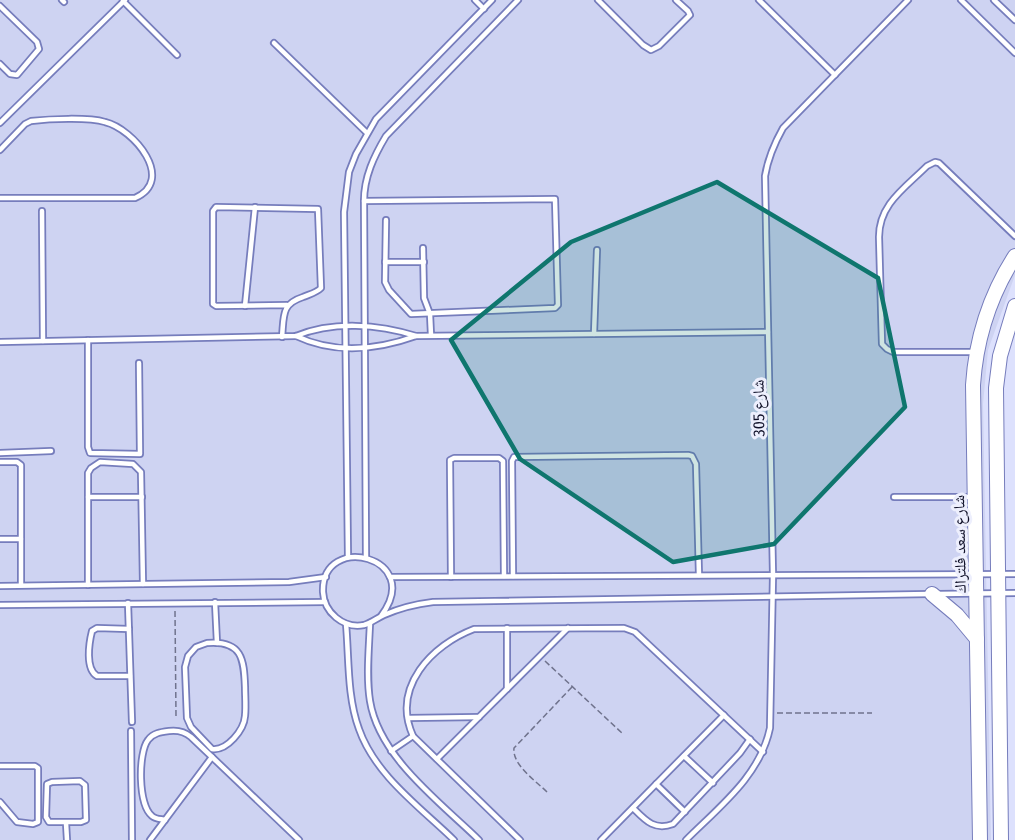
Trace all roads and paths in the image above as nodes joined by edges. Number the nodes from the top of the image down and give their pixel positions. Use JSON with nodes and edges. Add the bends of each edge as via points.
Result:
{"nodes":[{"id":1,"x":475,"y":0,"type":"edge"},
{"id":2,"x":492,"y":0,"type":"edge"},
{"id":3,"x":518,"y":0,"type":"edge"},
{"id":4,"x":598,"y":0,"type":"edge"},
{"id":5,"x":676,"y":0,"type":"edge"},
{"id":6,"x":759,"y":0,"type":"edge"},
{"id":7,"x":908,"y":0,"type":"edge"},
{"id":8,"x":962,"y":0,"type":"edge"},
{"id":9,"x":994,"y":0,"type":"edge"},
{"id":10,"x":124,"y":1,"type":"edge"},
{"id":11,"x":0,"y":6,"type":"edge"},
{"id":12,"x":484,"y":9,"type":"junction"},
{"id":13,"x":1014,"y":18,"type":"edge"},
{"id":14,"x":274,"y":43,"type":"dead end"},
{"id":15,"x":1015,"y":53,"type":"edge"},
{"id":16,"x":177,"y":55,"type":"dead end"},
{"id":17,"x":0,"y":64,"type":"edge"},
{"id":18,"x":835,"y":75,"type":"junction"},
{"id":19,"x":0,"y":123,"type":"edge"},
{"id":20,"x":367,"y":133,"type":"junction"},
{"id":21,"x":0,"y":150,"type":"edge"},
{"id":22,"x":0,"y":198,"type":"edge"},
{"id":23,"x":364,"y":201,"type":"junction"},
{"id":24,"x":255,"y":207,"type":"junction"},
{"id":25,"x":42,"y":211,"type":"dead end"},
{"id":26,"x":386,"y":220,"type":"dead end"},
{"id":27,"x":1015,"y":236,"type":"edge"},
{"id":28,"x":423,"y":248,"type":"dead end"},
{"id":29,"x":597,"y":250,"type":"dead end"},
{"id":30,"x":1015,"y":256,"type":"edge"},
{"id":31,"x":385,"y":262,"type":"junction"},
{"id":32,"x":424,"y":262,"type":"junction"},
{"id":33,"x":287,"y":305,"type":"junction"},
{"id":34,"x":245,"y":306,"type":"junction"},
{"id":35,"x":1015,"y":306,"type":"edge"},
{"id":36,"x":430,"y":314,"type":"junction"},
{"id":37,"x":364,"y":326,"type":"junction"},
{"id":38,"x":346,"y":327,"type":"junction"},
{"id":39,"x":768,"y":332,"type":"junction"},
{"id":40,"x":594,"y":334,"type":"junction"},
{"id":41,"x":431,"y":335,"type":"junction"},
{"id":42,"x":296,"y":336,"type":"junction"},
{"id":43,"x":416,"y":336,"type":"junction"},
{"id":44,"x":282,"y":337,"type":"junction"},
{"id":45,"x":88,"y":340,"type":"junction"},
{"id":46,"x":43,"y":341,"type":"junction"},
{"id":47,"x":0,"y":342,"type":"edge"},
{"id":48,"x":345,"y":348,"type":"junction"},
{"id":49,"x":365,"y":348,"type":"junction"},
{"id":50,"x":976,"y":352,"type":"junction"},
{"id":51,"x":139,"y":363,"type":"dead end"},
{"id":52,"x":51,"y":451,"type":"dead end"},
{"id":53,"x":0,"y":453,"type":"edge"},
{"id":54,"x":0,"y":462,"type":"edge"},
{"id":55,"x":88,"y":497,"type":"junction"},
{"id":56,"x":142,"y":497,"type":"junction"},
{"id":57,"x":894,"y":497,"type":"dead end"},
{"id":58,"x":975,"y":497,"type":"junction"},
{"id":59,"x":0,"y":538,"type":"edge"},
{"id":60,"x":21,"y":539,"type":"junction"},
{"id":61,"x":348,"y":557,"type":"junction"},
{"id":62,"x":366,"y":557,"type":"junction"},
{"id":63,"x":976,"y":574,"type":"junction"},
{"id":64,"x":998,"y":574,"type":"junction"},
{"id":65,"x":1015,"y":574,"type":"edge"},
{"id":66,"x":699,"y":575,"type":"junction"},
{"id":67,"x":773,"y":575,"type":"junction"},
{"id":68,"x":504,"y":576,"type":"junction"},
{"id":69,"x":513,"y":576,"type":"junction"},
{"id":70,"x":326,"y":577,"type":"junction"},
{"id":71,"x":390,"y":577,"type":"junction"},
{"id":72,"x":451,"y":577,"type":"junction"},
{"id":73,"x":143,"y":584,"type":"junction"},
{"id":74,"x":21,"y":585,"type":"junction"},
{"id":75,"x":88,"y":585,"type":"junction"},
{"id":76,"x":0,"y":586,"type":"edge"},
{"id":77,"x":1015,"y":593,"type":"edge"},
{"id":78,"x":932,"y":594,"type":"junction"},
{"id":79,"x":976,"y":594,"type":"junction"},
{"id":80,"x":998,"y":594,"type":"junction"},
{"id":81,"x":772,"y":597,"type":"junction"},
{"id":82,"x":325,"y":602,"type":"junction"},
{"id":83,"x":128,"y":603,"type":"junction"},
{"id":84,"x":175,"y":603,"type":"junction"},
{"id":85,"x":215,"y":603,"type":"junction"},
{"id":86,"x":0,"y":604,"type":"edge"},
{"id":87,"x":381,"y":616,"type":"junction"},
{"id":88,"x":370,"y":623,"type":"junction"},
{"id":89,"x":346,"y":624,"type":"junction"},
{"id":90,"x":507,"y":628,"type":"junction"},
{"id":91,"x":568,"y":628,"type":"junction"},
{"id":92,"x":129,"y":629,"type":"junction"},
{"id":93,"x":977,"y":639,"type":"junction"},
{"id":94,"x":217,"y":642,"type":"junction"},
{"id":95,"x":540,"y":656,"type":"junction"},
{"id":96,"x":130,"y":676,"type":"junction"},
{"id":97,"x":572,"y":687,"type":"junction"},
{"id":98,"x":507,"y":689,"type":"junction"},
{"id":99,"x":770,"y":713,"type":"junction"},
{"id":100,"x":872,"y":713,"type":"dead end"},
{"id":101,"x":724,"y":715,"type":"junction"},
{"id":102,"x":176,"y":716,"type":"dead end"},
{"id":103,"x":479,"y":717,"type":"junction"},
{"id":104,"x":408,"y":718,"type":"junction"},
{"id":105,"x":132,"y":722,"type":"dead end"},
{"id":106,"x":131,"y":731,"type":"dead end"},
{"id":107,"x":624,"y":734,"type":"dead end"},
{"id":108,"x":413,"y":736,"type":"junction"},
{"id":109,"x":750,"y":739,"type":"junction"},
{"id":110,"x":391,"y":751,"type":"junction"},
{"id":111,"x":763,"y":752,"type":"junction"},
{"id":112,"x":684,"y":756,"type":"junction"},
{"id":113,"x":212,"y":757,"type":"junction"},
{"id":114,"x":437,"y":759,"type":"junction"},
{"id":115,"x":0,"y":766,"type":"edge"},
{"id":116,"x":713,"y":783,"type":"junction"},
{"id":117,"x":656,"y":784,"type":"junction"},
{"id":118,"x":547,"y":792,"type":"dead end"},
{"id":119,"x":0,"y":802,"type":"edge"},
{"id":120,"x":633,"y":808,"type":"junction"},
{"id":121,"x":6,"y":810,"type":"junction"},
{"id":122,"x":686,"y":812,"type":"junction"},
{"id":123,"x":0,"y":816,"type":"edge"},
{"id":124,"x":165,"y":820,"type":"junction"},
{"id":125,"x":66,"y":823,"type":"junction"},
{"id":126,"x":67,"y":840,"type":"edge"},
{"id":127,"x":132,"y":840,"type":"edge"},
{"id":128,"x":150,"y":840,"type":"edge"},
{"id":129,"x":299,"y":840,"type":"edge"},
{"id":130,"x":454,"y":840,"type":"edge"},
{"id":131,"x":479,"y":840,"type":"edge"},
{"id":132,"x":520,"y":840,"type":"edge"},
{"id":133,"x":601,"y":840,"type":"edge"},
{"id":134,"x":686,"y":840,"type":"edge"},
{"id":135,"x":980,"y":840,"type":"edge"},
{"id":136,"x":1001,"y":840,"type":"edge"}],
"edges":[{"from":1,"to":12,"type":"lane"},
{"from":2,"to":12,"type":"lane"},
{"from":3,"to":23,"type":"lane","via":[[386,136],[368,174]]},
{"from":4,"to":5,"type":"lane","via":[[651,50],[656,50],[690,15]]},
{"from":6,"to":18,"type":"lane"},
{"from":7,"to":18,"type":"lane","name":"شارع 305"},
{"from":8,"to":15,"type":"lane"},
{"from":9,"to":13,"type":"lane"},
{"from":10,"to":16,"type":"lane"},
{"from":10,"to":19,"type":"lane"},
{"from":11,"to":17,"type":"lane","via":[[39,45],[17,75]]},
{"from":12,"to":20,"type":"lane"},
{"from":14,"to":20,"type":"lane"},
{"from":18,"to":39,"type":"lane","name":"شارع 305","via":[[783,128],[768,159]]},
{"from":20,"to":38,"type":"lane","via":[[356,153],[345,192]]},
{"from":21,"to":22,"type":"lane","via":[[31,121],[94,120],[117,126],[135,141],[153,176],[151,186],[135,198]]},
{"from":23,"to":36,"type":"lane","via":[[556,200],[555,308]]},
{"from":23,"to":37,"type":"lane"},
{"from":24,"to":33,"type":"lane","via":[[318,208],[321,288]]},
{"from":24,"to":34,"type":"lane"},
{"from":24,"to":34,"type":"lane","via":[[218,207],[213,211],[213,303]]},
{"from":25,"to":46,"type":"lane"},
{"from":26,"to":31,"type":"lane"},
{"from":27,"to":50,"type":"lane","via":[[939,163],[930,163],[882,214],[882,344],[886,350]]},
{"from":28,"to":32,"type":"lane"},
{"from":29,"to":40,"type":"lane"},
{"from":30,"to":50,"type":"street","name":"شارع سعد فلتراك","via":[[988,311]]},
{"from":31,"to":32,"type":"lane"},
{"from":31,"to":36,"type":"lane","via":[[386,286],[405,309],[416,315]]},
{"from":32,"to":36,"type":"lane","via":[[424,298]]},
{"from":33,"to":34,"type":"lane"},
{"from":33,"to":44,"type":"lane"},
{"from":35,"to":64,"type":"street","via":[[1000,356],[996,388]]},
{"from":36,"to":41,"type":"lane"},
{"from":37,"to":38,"type":"lane"},
{"from":37,"to":43,"type":"lane"},
{"from":37,"to":49,"type":"lane"},
{"from":38,"to":42,"type":"lane","via":[[320,328]]},
{"from":38,"to":48,"type":"lane"},
{"from":39,"to":40,"type":"lane"},
{"from":39,"to":67,"type":"lane","name":"شارع 305"},
{"from":40,"to":41,"type":"lane"},
{"from":41,"to":43,"type":"lane"},
{"from":42,"to":44,"type":"lane"},
{"from":42,"to":48,"type":"lane","via":[[320,345]]},
{"from":43,"to":49,"type":"lane"},
{"from":44,"to":45,"type":"lane"},
{"from":45,"to":46,"type":"lane"},
{"from":45,"to":51,"type":"lane","via":[[90,453],[140,454]]},
{"from":46,"to":47,"type":"lane"},
{"from":48,"to":49,"type":"lane"},
{"from":48,"to":61,"type":"lane"},
{"from":49,"to":62,"type":"lane"},
{"from":50,"to":58,"type":"street","name":"شارع سعد فلتراك"},
{"from":52,"to":53,"type":"lane"},
{"from":54,"to":60,"type":"lane","via":[[21,465]]},
{"from":55,"to":56,"type":"lane"},
{"from":55,"to":56,"type":"lane","via":[[88,473],[100,462],[138,467]]},
{"from":55,"to":75,"type":"lane"},
{"from":56,"to":73,"type":"lane"},
{"from":57,"to":58,"type":"lane"},
{"from":58,"to":63,"type":"street","name":"شارع سعد فلتراك"},
{"from":59,"to":60,"type":"lane"},
{"from":60,"to":74,"type":"lane"},
{"from":61,"to":62,"type":"lane"},
{"from":61,"to":70,"type":"lane","via":[[339,561]]},
{"from":62,"to":71,"type":"lane","via":[[380,564]]},
{"from":63,"to":64,"type":"lane"},
{"from":63,"to":67,"type":"lane"},
{"from":63,"to":79,"type":"street","name":"شارع سعد فلتراك"},
{"from":64,"to":65,"type":"lane"},
{"from":64,"to":80,"type":"street"},
{"from":66,"to":67,"type":"lane"},
{"from":66,"to":69,"type":"lane"},
{"from":66,"to":69,"type":"lane","via":[[696,464],[692,456],[676,455],[514,457]]},
{"from":67,"to":81,"type":"lane","name":"شارع 305"},
{"from":68,"to":69,"type":"lane"},
{"from":68,"to":72,"type":"lane"},
{"from":68,"to":72,"type":"lane","via":[[503,461],[454,458],[450,460]]},
{"from":70,"to":73,"type":"lane","via":[[290,582]]},
{"from":70,"to":82,"type":"lane"},
{"from":71,"to":72,"type":"lane"},
{"from":71,"to":87,"type":"lane","via":[[392,598]]},
{"from":73,"to":75,"type":"lane"},
{"from":74,"to":75,"type":"lane"},
{"from":74,"to":76,"type":"lane"},
{"from":77,"to":80,"type":"lane"},
{"from":78,"to":79,"type":"lane"},
{"from":78,"to":81,"type":"lane"},
{"from":78,"to":93,"type":"street"},
{"from":79,"to":80,"type":"lane"},
{"from":79,"to":93,"type":"street","name":"شارع سعد فلتراك"},
{"from":80,"to":136,"type":"street"},
{"from":81,"to":87,"type":"lane","via":[[433,602]]},
{"from":81,"to":99,"type":"lane","name":"شارع 305"},
{"from":82,"to":85,"type":"lane"},
{"from":82,"to":89,"type":"lane","via":[[329,611]]},
{"from":83,"to":84,"type":"lane"},
{"from":83,"to":86,"type":"lane"},
{"from":83,"to":92,"type":"lane"},
{"from":84,"to":85,"type":"lane"},
{"from":84,"to":102,"type":"path"},
{"from":85,"to":94,"type":"lane"},
{"from":87,"to":88,"type":"lane"},
{"from":88,"to":89,"type":"lane"},
{"from":88,"to":110,"type":"lane","via":[[370,702]]},
{"from":89,"to":130,"type":"lane","via":[[353,707],[367,748],[379,766]]},
{"from":90,"to":91,"type":"lane"},
{"from":90,"to":98,"type":"lane"},
{"from":90,"to":104,"type":"lane","via":[[474,629],[458,635],[432,654],[414,678]]},
{"from":91,"to":95,"type":"lane"},
{"from":91,"to":101,"type":"lane","via":[[624,628],[635,632]]},
{"from":92,"to":96,"type":"lane"},
{"from":92,"to":96,"type":"lane","via":[[92,631],[90,668],[97,676]]},
{"from":93,"to":135,"type":"street","name":"شارع سعد فلتراك"},
{"from":94,"to":94,"type":"lane","via":[[235,648],[244,663],[246,715],[238,732],[217,750],[187,722],[185,666],[196,647]]},
{"from":95,"to":97,"type":"path"},
{"from":95,"to":98,"type":"lane"},
{"from":96,"to":105,"type":"lane"},
{"from":97,"to":107,"type":"path"},
{"from":97,"to":118,"type":"path","via":[[514,748],[517,761]]},
{"from":98,"to":103,"type":"lane"},
{"from":99,"to":100,"type":"path"},
{"from":99,"to":111,"type":"lane","name":"شارع 305"},
{"from":101,"to":109,"type":"lane"},
{"from":101,"to":112,"type":"lane"},
{"from":103,"to":104,"type":"lane"},
{"from":103,"to":114,"type":"lane"},
{"from":104,"to":108,"type":"lane"},
{"from":106,"to":127,"type":"lane"},
{"from":108,"to":110,"type":"lane"},
{"from":108,"to":114,"type":"lane"},
{"from":109,"to":111,"type":"lane"},
{"from":109,"to":116,"type":"lane"},
{"from":110,"to":131,"type":"lane"},
{"from":111,"to":134,"type":"lane","name":"شارع 305","via":[[753,771]]},
{"from":112,"to":116,"type":"lane"},
{"from":112,"to":117,"type":"lane"},
{"from":113,"to":124,"type":"lane"},
{"from":113,"to":124,"type":"lane","via":[[186,733],[160,732],[149,739],[142,761],[143,795],[152,816]]},
{"from":113,"to":129,"type":"lane"},
{"from":114,"to":132,"type":"lane"},
{"from":115,"to":121,"type":"lane","via":[[38,769],[38,822],[20,824]]},
{"from":116,"to":122,"type":"lane"},
{"from":117,"to":120,"type":"lane"},
{"from":117,"to":122,"type":"lane"},
{"from":119,"to":121,"type":"lane"},
{"from":120,"to":122,"type":"lane","via":[[648,823],[664,827]]},
{"from":120,"to":133,"type":"lane"},
{"from":121,"to":123,"type":"lane"},
{"from":124,"to":128,"type":"lane"},
{"from":125,"to":125,"type":"lane","via":[[46,820],[49,782],[80,781],[85,785],[86,820]]},
{"from":125,"to":126,"type":"lane"}]}
